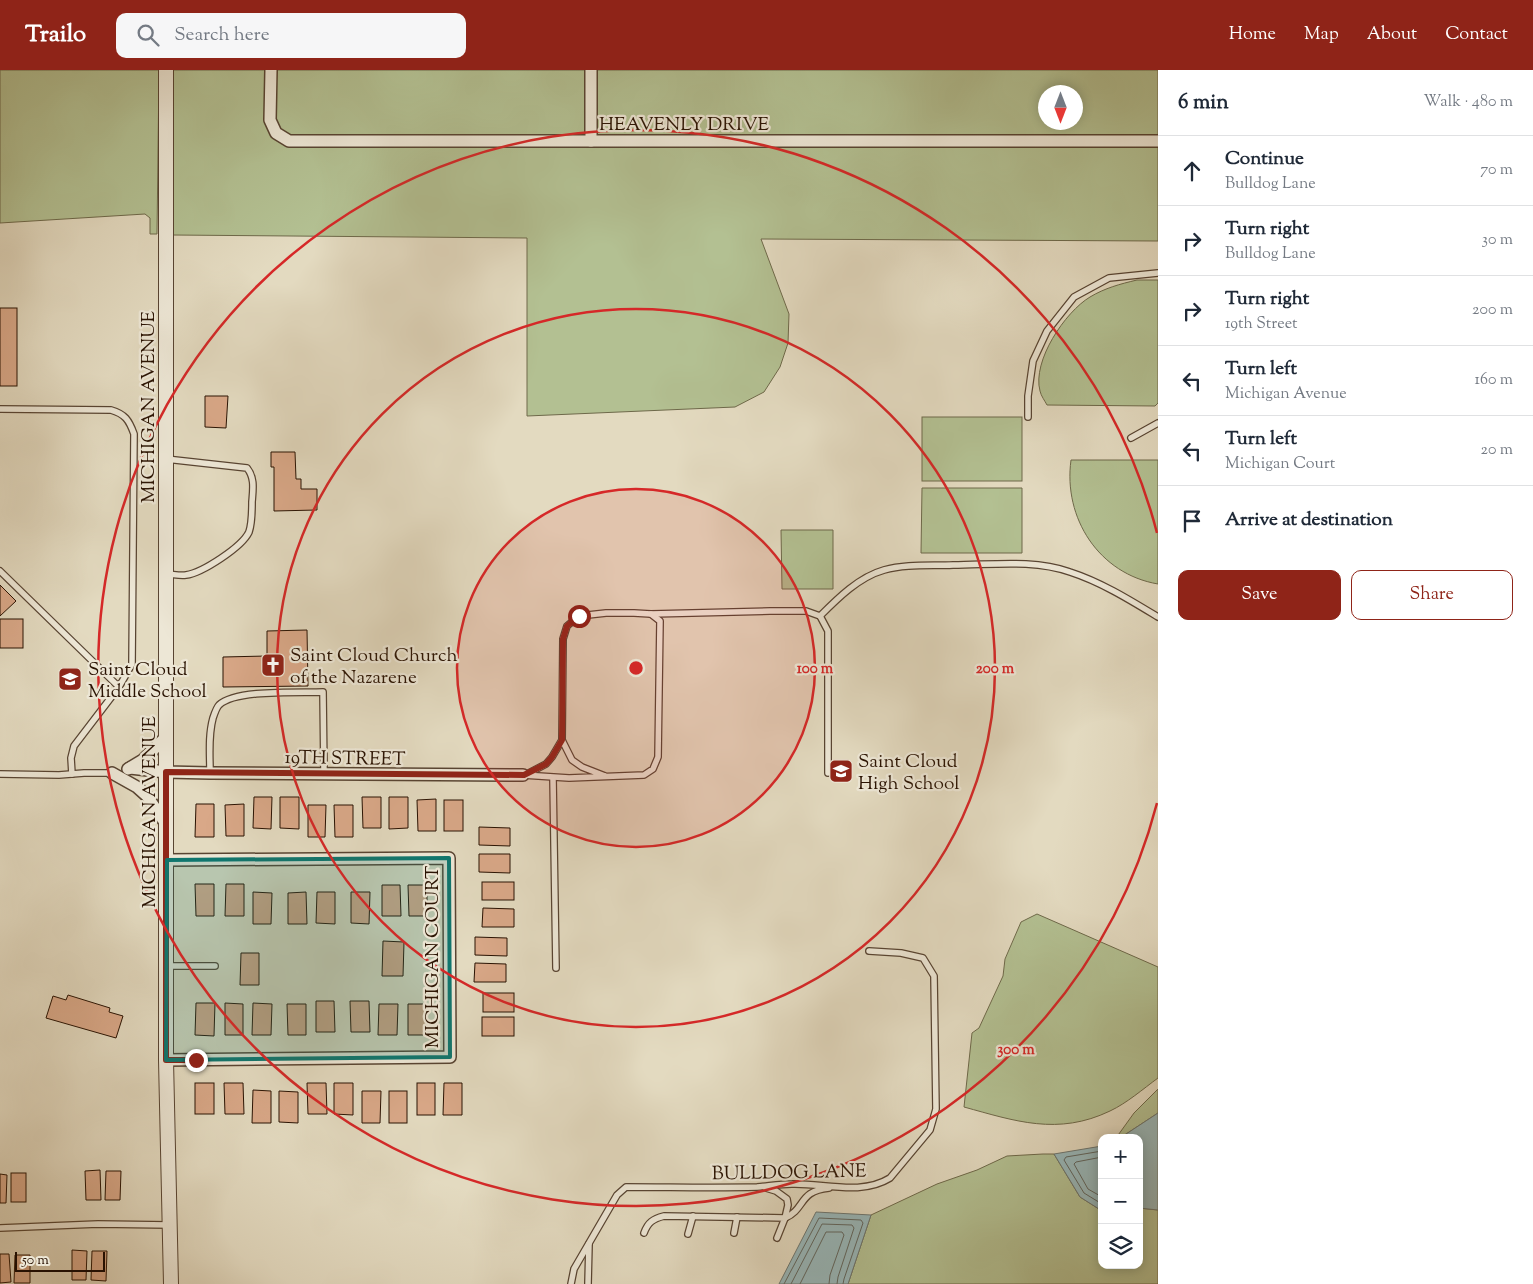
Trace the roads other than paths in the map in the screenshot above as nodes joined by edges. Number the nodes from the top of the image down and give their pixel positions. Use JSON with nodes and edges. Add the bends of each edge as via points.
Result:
{"nodes":[{"id":1,"x":166,"y":70,"type":"edge"},
{"id":2,"x":271,"y":70,"type":"edge"},
{"id":3,"x":591,"y":70,"type":"edge"},
{"id":4,"x":591,"y":141,"type":"junction"},
{"id":5,"x":1158,"y":141,"type":"edge"},
{"id":6,"x":1158,"y":272,"type":"edge"},
{"id":7,"x":0,"y":409,"type":"edge"},
{"id":8,"x":1028,"y":417,"type":"dead end"},
{"id":9,"x":1158,"y":423,"type":"edge"},
{"id":10,"x":1131,"y":438,"type":"dead end"},
{"id":11,"x":166,"y":459,"type":"junction"},
{"id":12,"x":0,"y":571,"type":"edge"},
{"id":13,"x":166,"y":574,"type":"junction"},
{"id":14,"x":651,"y":614,"type":"junction"},
{"id":15,"x":820,"y":616,"type":"junction"},
{"id":16,"x":1158,"y":617,"type":"edge"},
{"id":17,"x":119,"y":687,"type":"junction"},
{"id":18,"x":166,"y":737,"type":"junction"},
{"id":19,"x":562,"y":740,"type":"junction"},
{"id":20,"x":130,"y":768,"type":"junction"},
{"id":21,"x":166,"y":772,"type":"junction"},
{"id":22,"x":112,"y":773,"type":"junction"},
{"id":23,"x":210,"y":773,"type":"junction"},
{"id":24,"x":324,"y":773,"type":"junction"},
{"id":25,"x":828,"y":773,"type":"dead end"},
{"id":26,"x":0,"y":774,"type":"edge"},
{"id":27,"x":72,"y":774,"type":"junction"},
{"id":28,"x":524,"y":775,"type":"junction"},
{"id":29,"x":605,"y":776,"type":"junction"},
{"id":30,"x":552,"y":778,"type":"junction"},
{"id":31,"x":167,"y":827,"type":"junction"},
{"id":32,"x":168,"y":860,"type":"junction"},
{"id":33,"x":869,"y":951,"type":"dead end"},
{"id":34,"x":167,"y":966,"type":"junction"},
{"id":35,"x":215,"y":966,"type":"dead end"},
{"id":36,"x":556,"y":968,"type":"dead end"},
{"id":37,"x":166,"y":1060,"type":"junction"},
{"id":38,"x":759,"y":1187,"type":"junction"},
{"id":39,"x":834,"y":1187,"type":"junction"},
{"id":40,"x":693,"y":1216,"type":"junction"},
{"id":41,"x":737,"y":1217,"type":"junction"},
{"id":42,"x":785,"y":1218,"type":"junction"},
{"id":43,"x":170,"y":1224,"type":"junction"},
{"id":44,"x":0,"y":1228,"type":"edge"},
{"id":45,"x":644,"y":1233,"type":"dead end"},
{"id":46,"x":734,"y":1233,"type":"dead end"},
{"id":47,"x":688,"y":1234,"type":"dead end"},
{"id":48,"x":777,"y":1238,"type":"dead end"},
{"id":49,"x":590,"y":1242,"type":"junction"},
{"id":50,"x":171,"y":1284,"type":"edge"},
{"id":51,"x":571,"y":1284,"type":"edge"},
{"id":52,"x":588,"y":1284,"type":"edge"}],
"edges":[{"from":1,"to":11,"type":"street","name":"MICHIGAN AVENUE"},
{"from":2,"to":4,"type":"street","name":"HEAVENLY DRIVE","via":[[270,120],[276,133],[289,141]]},
{"from":3,"to":4,"type":"street"},
{"from":4,"to":5,"type":"street","name":"HEAVENLY DRIVE"},
{"from":6,"to":8,"type":"lane","via":[[1109,278],[1074,298],[1047,331],[1033,361]]},
{"from":7,"to":17,"type":"lane","via":[[111,410],[122,413],[130,422],[134,434],[132,664]]},
{"from":9,"to":10,"type":"lane"},
{"from":11,"to":13,"type":"street","name":"MICHIGAN AVENUE"},
{"from":11,"to":13,"type":"lane","via":[[248,468],[253,482],[248,534],[220,559],[201,570],[186,575]]},
{"from":12,"to":17,"type":"lane"},
{"from":13,"to":18,"type":"street","name":"MICHIGAN AVENUE"},
{"from":14,"to":15,"type":"lane","via":[[770,610],[806,611]]},
{"from":14,"to":19,"type":"lane","via":[[579,616],[567,626],[563,639]]},
{"from":14,"to":29,"type":"lane","via":[[660,622],[658,757],[654,769],[644,775]]},
{"from":15,"to":16,"type":"lane","via":[[860,581],[884,570],[910,566],[1029,564],[1050,566],[1094,581]]},
{"from":15,"to":25,"type":"lane","via":[[828,631]]},
{"from":17,"to":27,"type":"lane","via":[[74,746]]},
{"from":18,"to":20,"type":"street"},
{"from":18,"to":21,"type":"street","name":"MICHIGAN AVENUE"},
{"from":19,"to":28,"type":"lane","via":[[546,764]]},
{"from":19,"to":29,"type":"lane","via":[[572,760]]},
{"from":20,"to":21,"type":"street","name":"19TH STREET"},
{"from":20,"to":22,"type":"street"},
{"from":21,"to":23,"type":"street","name":"19TH STREET"},
{"from":21,"to":31,"type":"street","name":"MICHIGAN AVENUE"},
{"from":22,"to":27,"type":"lane"},
{"from":22,"to":31,"type":"street","via":[[137,787]]},
{"from":23,"to":24,"type":"street","name":"19TH STREET"},
{"from":23,"to":24,"type":"lane","via":[[210,738],[219,705],[247,694],[323,692]]},
{"from":24,"to":28,"type":"street","name":"19TH STREET"},
{"from":26,"to":27,"type":"lane"},
{"from":28,"to":30,"type":"lane"},
{"from":29,"to":30,"type":"lane"},
{"from":30,"to":36,"type":"lane"},
{"from":31,"to":32,"type":"street","name":"MICHIGAN AVENUE"},
{"from":32,"to":34,"type":"street","name":"MICHIGAN AVENUE"},
{"from":32,"to":37,"type":"street","name":"MICHIGAN COURT","via":[[449,858],[450,1057]]},
{"from":33,"to":39,"type":"lane","name":"BULLDOG LANE","via":[[923,958],[934,976],[936,1109],[930,1130],[890,1178],[872,1186]]},
{"from":34,"to":35,"type":"lane"},
{"from":34,"to":37,"type":"street","name":"MICHIGAN AVENUE"},
{"from":37,"to":43,"type":"street","name":"MICHIGAN AVENUE"},
{"from":38,"to":39,"type":"lane","name":"BULLDOG LANE","via":[[822,1184]]},
{"from":38,"to":42,"type":"lane","via":[[771,1188],[784,1196],[788,1205]]},
{"from":38,"to":49,"type":"lane","name":"BULLDOG LANE","via":[[626,1186],[617,1195]]},
{"from":39,"to":42,"type":"lane","via":[[822,1188],[807,1196],[794,1214]]},
{"from":40,"to":41,"type":"lane"},
{"from":40,"to":45,"type":"lane","via":[[656,1218],[647,1225]]},
{"from":40,"to":47,"type":"lane"},
{"from":41,"to":42,"type":"lane"},
{"from":41,"to":46,"type":"lane"},
{"from":42,"to":48,"type":"lane"},
{"from":43,"to":44,"type":"lane"},
{"from":43,"to":50,"type":"street","name":"MICHIGAN AVENUE"},
{"from":49,"to":51,"type":"lane","name":"BULLDOG LANE","via":[[574,1269]]},
{"from":49,"to":52,"type":"lane"}]}
